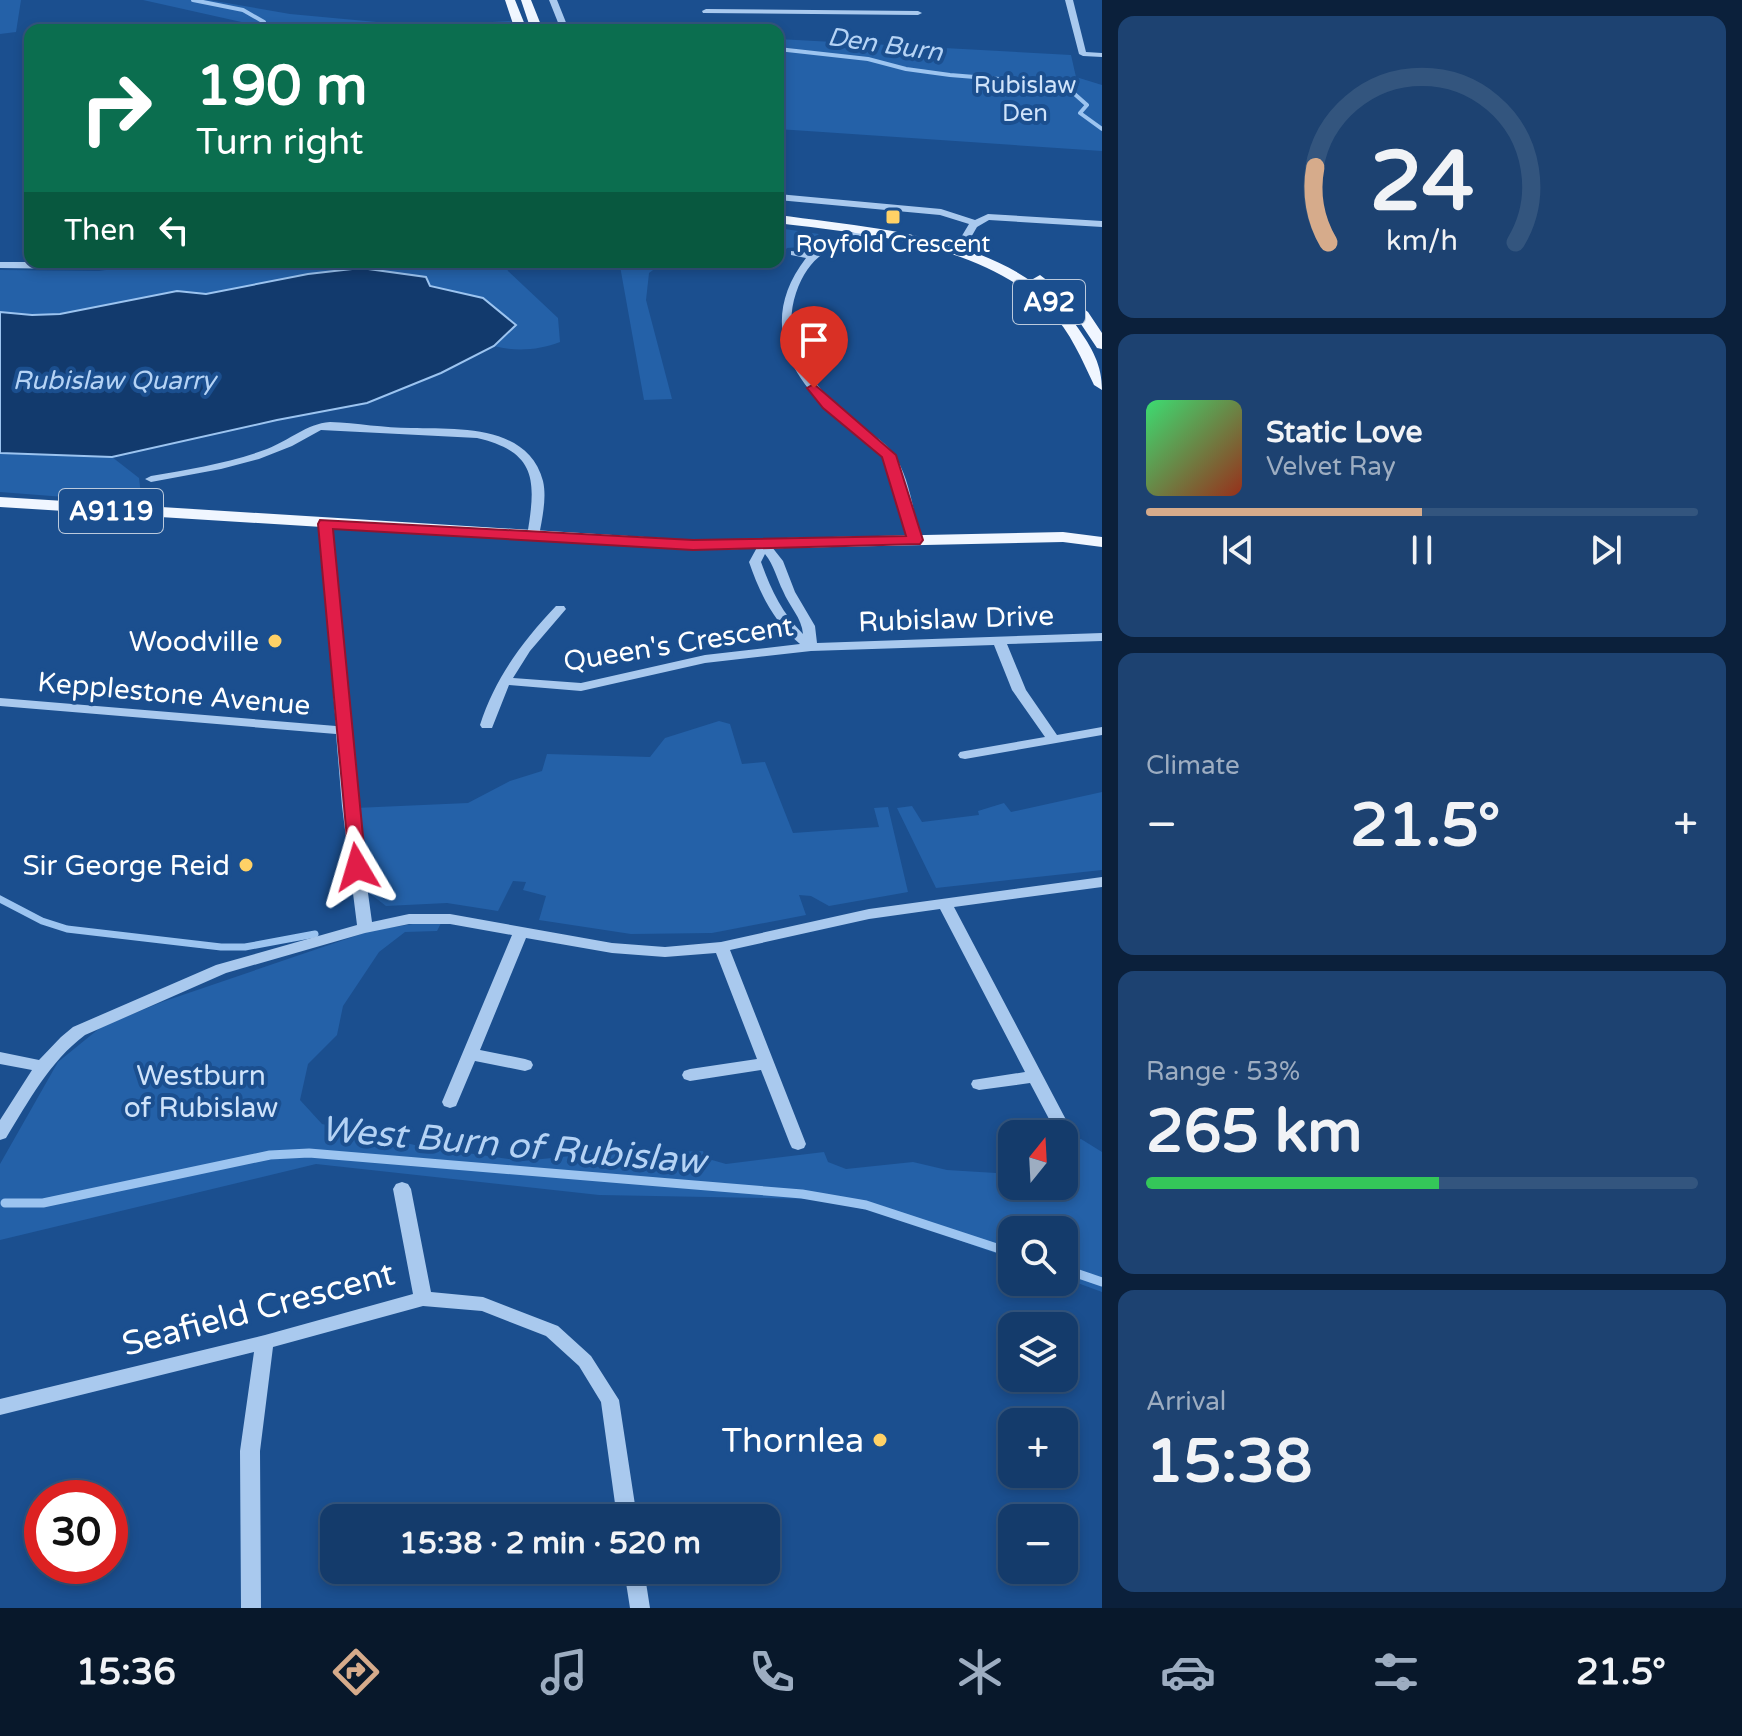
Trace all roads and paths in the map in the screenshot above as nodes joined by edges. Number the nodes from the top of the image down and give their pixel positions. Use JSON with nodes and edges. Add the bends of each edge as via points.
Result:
{"nodes":[{"id":1,"x":510,"y":0,"type":"edge"},
{"id":2,"x":526,"y":0,"type":"edge"},
{"id":3,"x":553,"y":0,"type":"edge"},
{"id":4,"x":827,"y":0,"type":"edge"},
{"id":5,"x":1069,"y":0,"type":"edge"},
{"id":6,"x":706,"y":11,"type":"dead end"},
{"id":7,"x":828,"y":11,"type":"junction"},
{"id":8,"x":918,"y":13,"type":"dead end"},
{"id":9,"x":519,"y":24,"type":"edge"},
{"id":10,"x":535,"y":24,"type":"edge"},
{"id":11,"x":563,"y":24,"type":"edge"},
{"id":12,"x":1102,"y":55,"type":"edge"},
{"id":13,"x":784,"y":198,"type":"edge"},
{"id":14,"x":784,"y":208,"type":"edge"},
{"id":15,"x":784,"y":220,"type":"edge"},
{"id":16,"x":976,"y":223,"type":"junction"},
{"id":17,"x":1102,"y":224,"type":"edge"},
{"id":18,"x":864,"y":232,"type":"junction"},
{"id":19,"x":969,"y":245,"type":"junction"},
{"id":20,"x":794,"y":253,"type":"dead end"},
{"id":21,"x":812,"y":256,"type":"junction"},
{"id":22,"x":0,"y":265,"type":"edge"},
{"id":23,"x":24,"y":265,"type":"edge"},
{"id":24,"x":1102,"y":345,"type":"edge"},
{"id":25,"x":1102,"y":385,"type":"edge"},
{"id":26,"x":151,"y":479,"type":"dead end"},
{"id":27,"x":0,"y":502,"type":"edge"},
{"id":28,"x":325,"y":524,"type":"junction"},
{"id":29,"x":1102,"y":530,"type":"edge"},
{"id":30,"x":533,"y":536,"type":"junction"},
{"id":31,"x":1063,"y":537,"type":"junction"},
{"id":32,"x":915,"y":540,"type":"junction"},
{"id":33,"x":1102,"y":542,"type":"edge"},
{"id":34,"x":764,"y":545,"type":"junction"},
{"id":35,"x":560,"y":609,"type":"dead end"},
{"id":36,"x":1102,"y":637,"type":"edge"},
{"id":37,"x":999,"y":641,"type":"junction"},
{"id":38,"x":811,"y":647,"type":"junction"},
{"id":39,"x":504,"y":681,"type":"junction"},
{"id":40,"x":0,"y":702,"type":"edge"},
{"id":41,"x":487,"y":725,"type":"dead end"},
{"id":42,"x":343,"y":731,"type":"junction"},
{"id":43,"x":1102,"y":731,"type":"edge"},
{"id":44,"x":1052,"y":738,"type":"junction"},
{"id":45,"x":965,"y":755,"type":"dead end"},
{"id":46,"x":1102,"y":882,"type":"edge"},
{"id":47,"x":944,"y":903,"type":"junction"},
{"id":48,"x":365,"y":928,"type":"junction"},
{"id":49,"x":521,"y":932,"type":"junction"},
{"id":50,"x":721,"y":947,"type":"junction"},
{"id":51,"x":471,"y":1054,"type":"junction"},
{"id":52,"x":0,"y":1058,"type":"edge"},
{"id":53,"x":768,"y":1063,"type":"junction"},
{"id":54,"x":525,"y":1065,"type":"dead end"},
{"id":55,"x":43,"y":1066,"type":"junction"},
{"id":56,"x":690,"y":1075,"type":"dead end"},
{"id":57,"x":1036,"y":1076,"type":"junction"},
{"id":58,"x":979,"y":1084,"type":"dead end"},
{"id":59,"x":450,"y":1102,"type":"dead end"},
{"id":60,"x":1058,"y":1120,"type":"edge"},
{"id":61,"x":0,"y":1134,"type":"edge"},
{"id":62,"x":798,"y":1144,"type":"dead end"},
{"id":63,"x":402,"y":1189,"type":"dead end"},
{"id":64,"x":423,"y":1299,"type":"junction"},
{"id":65,"x":265,"y":1342,"type":"junction"},
{"id":66,"x":0,"y":1407,"type":"edge"},
{"id":67,"x":625,"y":1504,"type":"edge"},
{"id":68,"x":636,"y":1584,"type":"edge"},
{"id":69,"x":251,"y":1608,"type":"edge"},
{"id":70,"x":640,"y":1608,"type":"edge"}],
"edges":[{"from":1,"to":9,"type":"main road"},
{"from":2,"to":10,"type":"main road"},
{"from":3,"to":11,"type":"street"},
{"from":4,"to":7,"type":"street"},
{"from":5,"to":12,"type":"street","via":[[1083,54]]},
{"from":6,"to":7,"type":"street"},
{"from":7,"to":8,"type":"street"},
{"from":13,"to":16,"type":"street","via":[[941,212]]},
{"from":14,"to":19,"type":"main road","number":"A92","via":[[902,226]]},
{"from":15,"to":18,"type":"main road","number":"A92"},
{"from":16,"to":17,"type":"street","via":[[995,217]]},
{"from":16,"to":19,"type":"street","via":[[966,234]]},
{"from":18,"to":21,"type":"street","via":[[828,243]]},
{"from":18,"to":25,"type":"main road","number":"A92","via":[[971,258],[1023,284],[1064,319]]},
{"from":19,"to":24,"type":"main road","number":"A92","via":[[1059,293],[1083,315]]},
{"from":20,"to":21,"type":"street"},
{"from":21,"to":32,"type":"street","via":[[787,303],[785,339],[800,371],[828,405],[889,455]]},
{"from":22,"to":23,"type":"street"},
{"from":26,"to":30,"type":"street","via":[[233,463],[287,445],[316,427],[464,432],[492,437],[532,464],[537,480]]},
{"from":27,"to":28,"type":"main road","number":"A9119"},
{"from":28,"to":30,"type":"main road","number":"A9119"},
{"from":28,"to":42,"type":"street"},
{"from":29,"to":31,"type":"main road","number":"A9119"},
{"from":30,"to":34,"type":"main road","number":"A9119"},
{"from":31,"to":32,"type":"main road","number":"A9119"},
{"from":31,"to":33,"type":"main road","number":"A9119"},
{"from":32,"to":34,"type":"main road","number":"A9119"},
{"from":34,"to":38,"type":"street","via":[[809,626]]},
{"from":34,"to":38,"type":"street","via":[[755,562],[764,589],[787,628]]},
{"from":35,"to":39,"type":"street","name":"Queen's Crescent"},
{"from":36,"to":37,"type":"street","name":"Rubislaw Drive"},
{"from":37,"to":38,"type":"street","name":"Rubislaw Drive"},
{"from":37,"to":44,"type":"street","via":[[1019,690]]},
{"from":38,"to":39,"type":"street","name":"Queen's Crescent","via":[[705,659],[581,687]]},
{"from":39,"to":41,"type":"street","name":"Queen's Crescent"},
{"from":40,"to":42,"type":"street","name":"Kepplestone Avenue"},
{"from":42,"to":48,"type":"street"},
{"from":43,"to":44,"type":"street"},
{"from":44,"to":45,"type":"street"},
{"from":46,"to":47,"type":"street"},
{"from":47,"to":50,"type":"street"},
{"from":47,"to":57,"type":"street"},
{"from":48,"to":49,"type":"street","via":[[409,919],[450,919]]},
{"from":48,"to":55,"type":"street","via":[[221,969],[79,1031]]},
{"from":49,"to":50,"type":"street","via":[[665,952]]},
{"from":49,"to":51,"type":"street"},
{"from":50,"to":53,"type":"street"},
{"from":51,"to":54,"type":"street"},
{"from":51,"to":59,"type":"street"},
{"from":52,"to":55,"type":"street"},
{"from":53,"to":56,"type":"street"},
{"from":53,"to":62,"type":"street"},
{"from":55,"to":61,"type":"street"},
{"from":57,"to":58,"type":"street"},
{"from":57,"to":60,"type":"street"},
{"from":63,"to":64,"type":"street","name":"Seafield Crescent"},
{"from":64,"to":65,"type":"street","name":"Seafield Crescent"},
{"from":64,"to":67,"type":"street","via":[[483,1304],[552,1331],[585,1361],[610,1400]]},
{"from":65,"to":66,"type":"street","name":"Seafield Crescent"},
{"from":65,"to":69,"type":"street","via":[[250,1451]]},
{"from":68,"to":70,"type":"street"}]}
